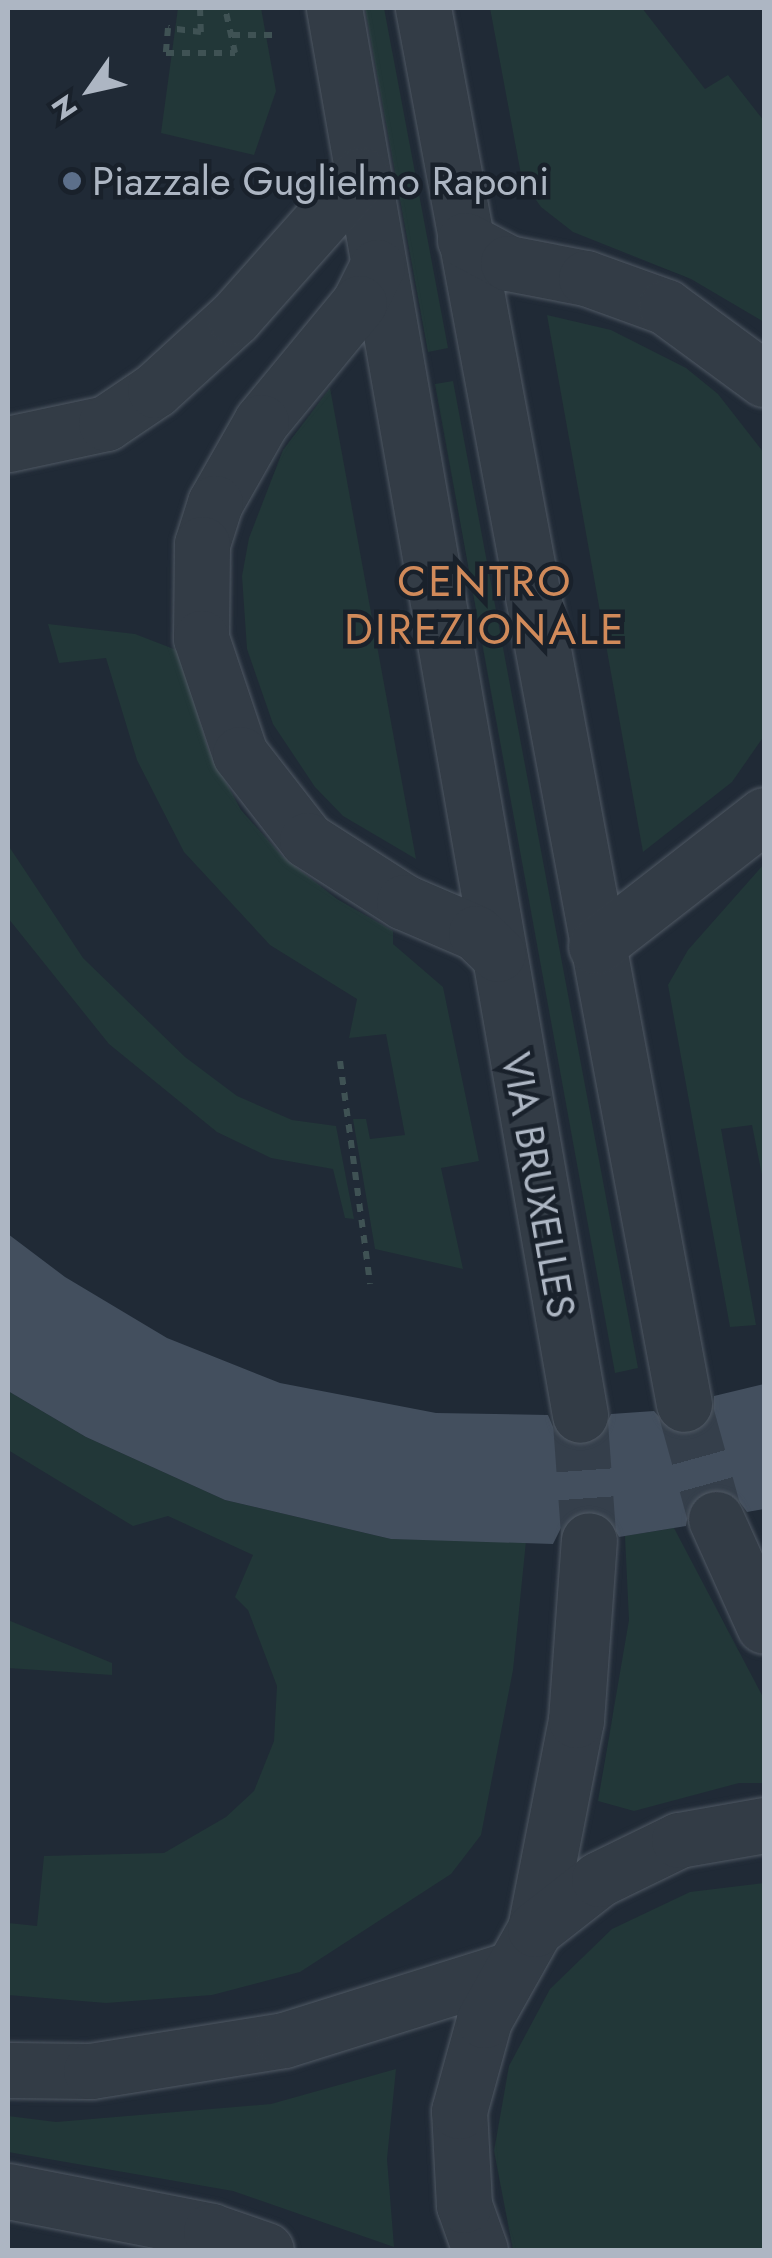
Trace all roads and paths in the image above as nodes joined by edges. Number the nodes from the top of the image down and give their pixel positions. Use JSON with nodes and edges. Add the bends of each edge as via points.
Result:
{"nodes":[{"id":1,"x":200,"y":8,"type":"edge"},
{"id":2,"x":225,"y":8,"type":"edge"},
{"id":3,"x":334,"y":8,"type":"edge"},
{"id":4,"x":423,"y":8,"type":"edge"},
{"id":5,"x":232,"y":35,"type":"junction"},
{"id":6,"x":283,"y":35,"type":"dead end"},
{"id":7,"x":361,"y":175,"type":"junction"},
{"id":8,"x":465,"y":240,"type":"junction"},
{"id":9,"x":377,"y":267,"type":"junction"},
{"id":10,"x":764,"y":379,"type":"edge"},
{"id":11,"x":8,"y":444,"type":"edge"},
{"id":12,"x":764,"y":816,"type":"edge"},
{"id":13,"x":596,"y":946,"type":"junction"},
{"id":14,"x":498,"y":954,"type":"junction"},
{"id":15,"x":340,"y":1061,"type":"dead end"},
{"id":16,"x":370,"y":1284,"type":"dead end"},
{"id":17,"x":684,"y":1404,"type":"tunnel mouth"},
{"id":18,"x":580,"y":1415,"type":"tunnel mouth"},
{"id":19,"x":716,"y":1520,"type":"tunnel mouth"},
{"id":20,"x":590,"y":1540,"type":"tunnel mouth"},
{"id":21,"x":764,"y":1626,"type":"edge"},
{"id":22,"x":764,"y":1825,"type":"edge"},
{"id":23,"x":521,"y":1950,"type":"junction"},
{"id":24,"x":8,"y":2070,"type":"edge"},
{"id":25,"x":8,"y":2192,"type":"edge"},
{"id":26,"x":266,"y":2250,"type":"edge"},
{"id":27,"x":480,"y":2250,"type":"edge"}],
"edges":[{"from":1,"to":5,"type":"path","via":[[201,32],[168,28],[166,53],[235,53]]},
{"from":2,"to":5,"type":"path"},
{"from":3,"to":7,"type":"street","name":"VIA BRUXELLES"},
{"from":4,"to":8,"type":"street"},
{"from":5,"to":6,"type":"path"},
{"from":7,"to":9,"type":"street","name":"VIA BRUXELLES"},
{"from":7,"to":11,"type":"street","via":[[235,317],[155,390],[106,423]]},
{"from":8,"to":10,"type":"street","via":[[508,263],[586,278],[666,307]]},
{"from":8,"to":13,"type":"street"},
{"from":9,"to":14,"type":"street","name":"VIA BRUXELLES"},
{"from":9,"to":14,"type":"street","via":[[359,303],[261,422],[215,503],[202,544],[201,638],[240,754],[307,840],[404,902],[476,934]]},
{"from":12,"to":13,"type":"street"},
{"from":13,"to":17,"type":"street"},
{"from":14,"to":18,"type":"street","name":"VIA BRUXELLES"},
{"from":15,"to":16,"type":"path"},
{"from":19,"to":21,"type":"street"},
{"from":20,"to":23,"type":"street","via":[[576,1720]]},
{"from":22,"to":23,"type":"street","via":[[679,1840],[599,1879]]},
{"from":23,"to":24,"type":"street","via":[[284,2040],[91,2071]]},
{"from":23,"to":27,"type":"street","via":[[484,2020],[459,2111],[464,2205]]},
{"from":25,"to":26,"type":"street","via":[[211,2231]]}]}
